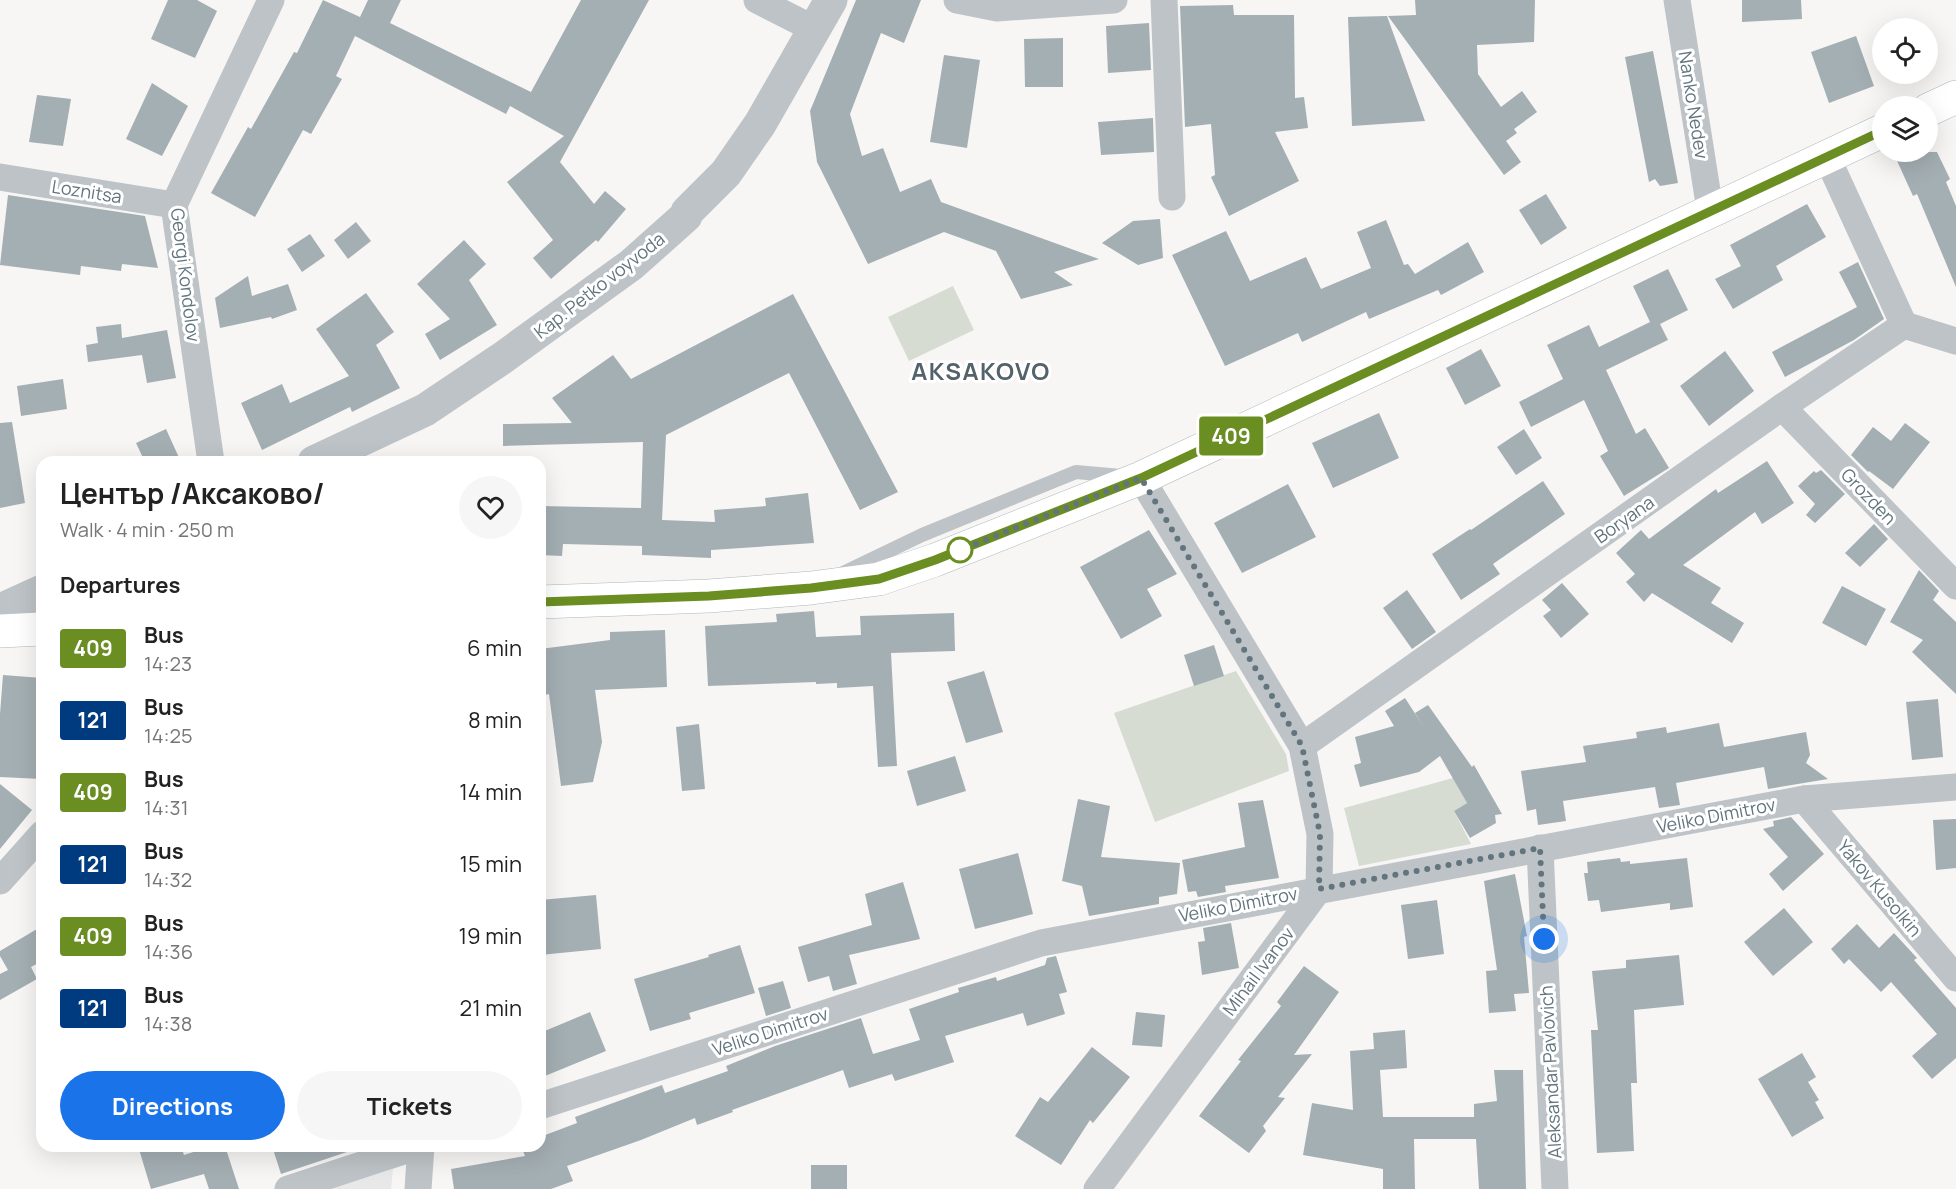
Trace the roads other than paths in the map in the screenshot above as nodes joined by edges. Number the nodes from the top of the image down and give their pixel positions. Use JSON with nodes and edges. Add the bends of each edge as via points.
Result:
{"nodes":[{"id":1,"x":270,"y":0,"type":"edge"},
{"id":2,"x":757,"y":0,"type":"edge"},
{"id":3,"x":831,"y":0,"type":"edge"},
{"id":4,"x":957,"y":0,"type":"edge"},
{"id":5,"x":1114,"y":0,"type":"edge"},
{"id":6,"x":1164,"y":0,"type":"edge"},
{"id":7,"x":1677,"y":0,"type":"edge"},
{"id":8,"x":816,"y":30,"type":"junction"},
{"id":9,"x":1956,"y":97,"type":"edge"},
{"id":10,"x":1938,"y":105,"type":"edge"},
{"id":11,"x":1872,"y":136,"type":"edge"},
{"id":12,"x":1827,"y":157,"type":"junction"},
{"id":13,"x":0,"y":177,"type":"edge"},
{"id":14,"x":1172,"y":197,"type":"dead end"},
{"id":15,"x":174,"y":205,"type":"junction"},
{"id":16,"x":1710,"y":210,"type":"junction"},
{"id":17,"x":1904,"y":325,"type":"junction"},
{"id":18,"x":1956,"y":341,"type":"edge"},
{"id":19,"x":1782,"y":407,"type":"junction"},
{"id":20,"x":210,"y":456,"type":"edge"},
{"id":21,"x":327,"y":456,"type":"edge"},
{"id":22,"x":1145,"y":483,"type":"junction"},
{"id":23,"x":1956,"y":586,"type":"edge"},
{"id":24,"x":36,"y":594,"type":"edge"},
{"id":25,"x":546,"y":602,"type":"edge"},
{"id":26,"x":0,"y":610,"type":"edge"},
{"id":27,"x":36,"y":628,"type":"edge"},
{"id":28,"x":0,"y":631,"type":"edge"},
{"id":29,"x":1302,"y":746,"type":"junction"},
{"id":30,"x":1956,"y":788,"type":"edge"},
{"id":31,"x":1804,"y":799,"type":"junction"},
{"id":32,"x":36,"y":841,"type":"edge"},
{"id":33,"x":1540,"y":848,"type":"junction"},
{"id":34,"x":0,"y":881,"type":"edge"},
{"id":35,"x":1319,"y":889,"type":"junction"},
{"id":36,"x":1956,"y":978,"type":"edge"},
{"id":37,"x":546,"y":1104,"type":"edge"},
{"id":38,"x":402,"y":1152,"type":"edge"},
{"id":39,"x":420,"y":1152,"type":"edge"},
{"id":40,"x":288,"y":1189,"type":"edge"},
{"id":41,"x":418,"y":1189,"type":"edge"},
{"id":42,"x":1097,"y":1189,"type":"edge"},
{"id":43,"x":1555,"y":1189,"type":"edge"}],
"edges":[{"from":1,"to":15,"type":"street","name":"Georgi Kondolov"},
{"from":2,"to":8,"type":"street"},
{"from":3,"to":8,"type":"street","name":"Kap. Petko voyvoda"},
{"from":4,"to":5,"type":"street","via":[[997,8]]},
{"from":6,"to":14,"type":"street"},
{"from":7,"to":16,"type":"street","name":"Nanko Nedev"},
{"from":8,"to":21,"type":"street","name":"Kap. Petko voyvoda","via":[[726,173],[686,216],[631,265],[425,410]]},
{"from":9,"to":10,"type":"main road"},
{"from":11,"to":12,"type":"main road"},
{"from":12,"to":16,"type":"main road"},
{"from":12,"to":17,"type":"street"},
{"from":13,"to":15,"type":"street","name":"Loznitsa"},
{"from":15,"to":20,"type":"street","name":"Georgi Kondolov"},
{"from":16,"to":22,"type":"main road","via":[[1288,409]]},
{"from":17,"to":18,"type":"street"},
{"from":17,"to":19,"type":"street","name":"Boryana"},
{"from":19,"to":23,"type":"street","name":"Grozden"},
{"from":19,"to":29,"type":"street","name":"Boryana"},
{"from":22,"to":25,"type":"main road","via":[[879,579],[709,596]]},
{"from":22,"to":29,"type":"street"},
{"from":24,"to":26,"type":"street"},
{"from":27,"to":28,"type":"main road"},
{"from":29,"to":35,"type":"street","via":[[1320,834]]},
{"from":30,"to":31,"type":"street","name":"Veliko Dimitrov"},
{"from":31,"to":33,"type":"street","name":"Veliko Dimitrov"},
{"from":31,"to":36,"type":"street","name":"Yakov Kusolkin"},
{"from":32,"to":34,"type":"street"},
{"from":33,"to":35,"type":"street","name":"Veliko Dimitrov"},
{"from":33,"to":43,"type":"street","name":"Aleksandar Pavlovich"},
{"from":35,"to":37,"type":"street","name":"Veliko Dimitrov","via":[[1041,943]]},
{"from":35,"to":42,"type":"street","name":"Mihail Ivanov"},
{"from":38,"to":40,"type":"street"},
{"from":39,"to":41,"type":"street"}]}
